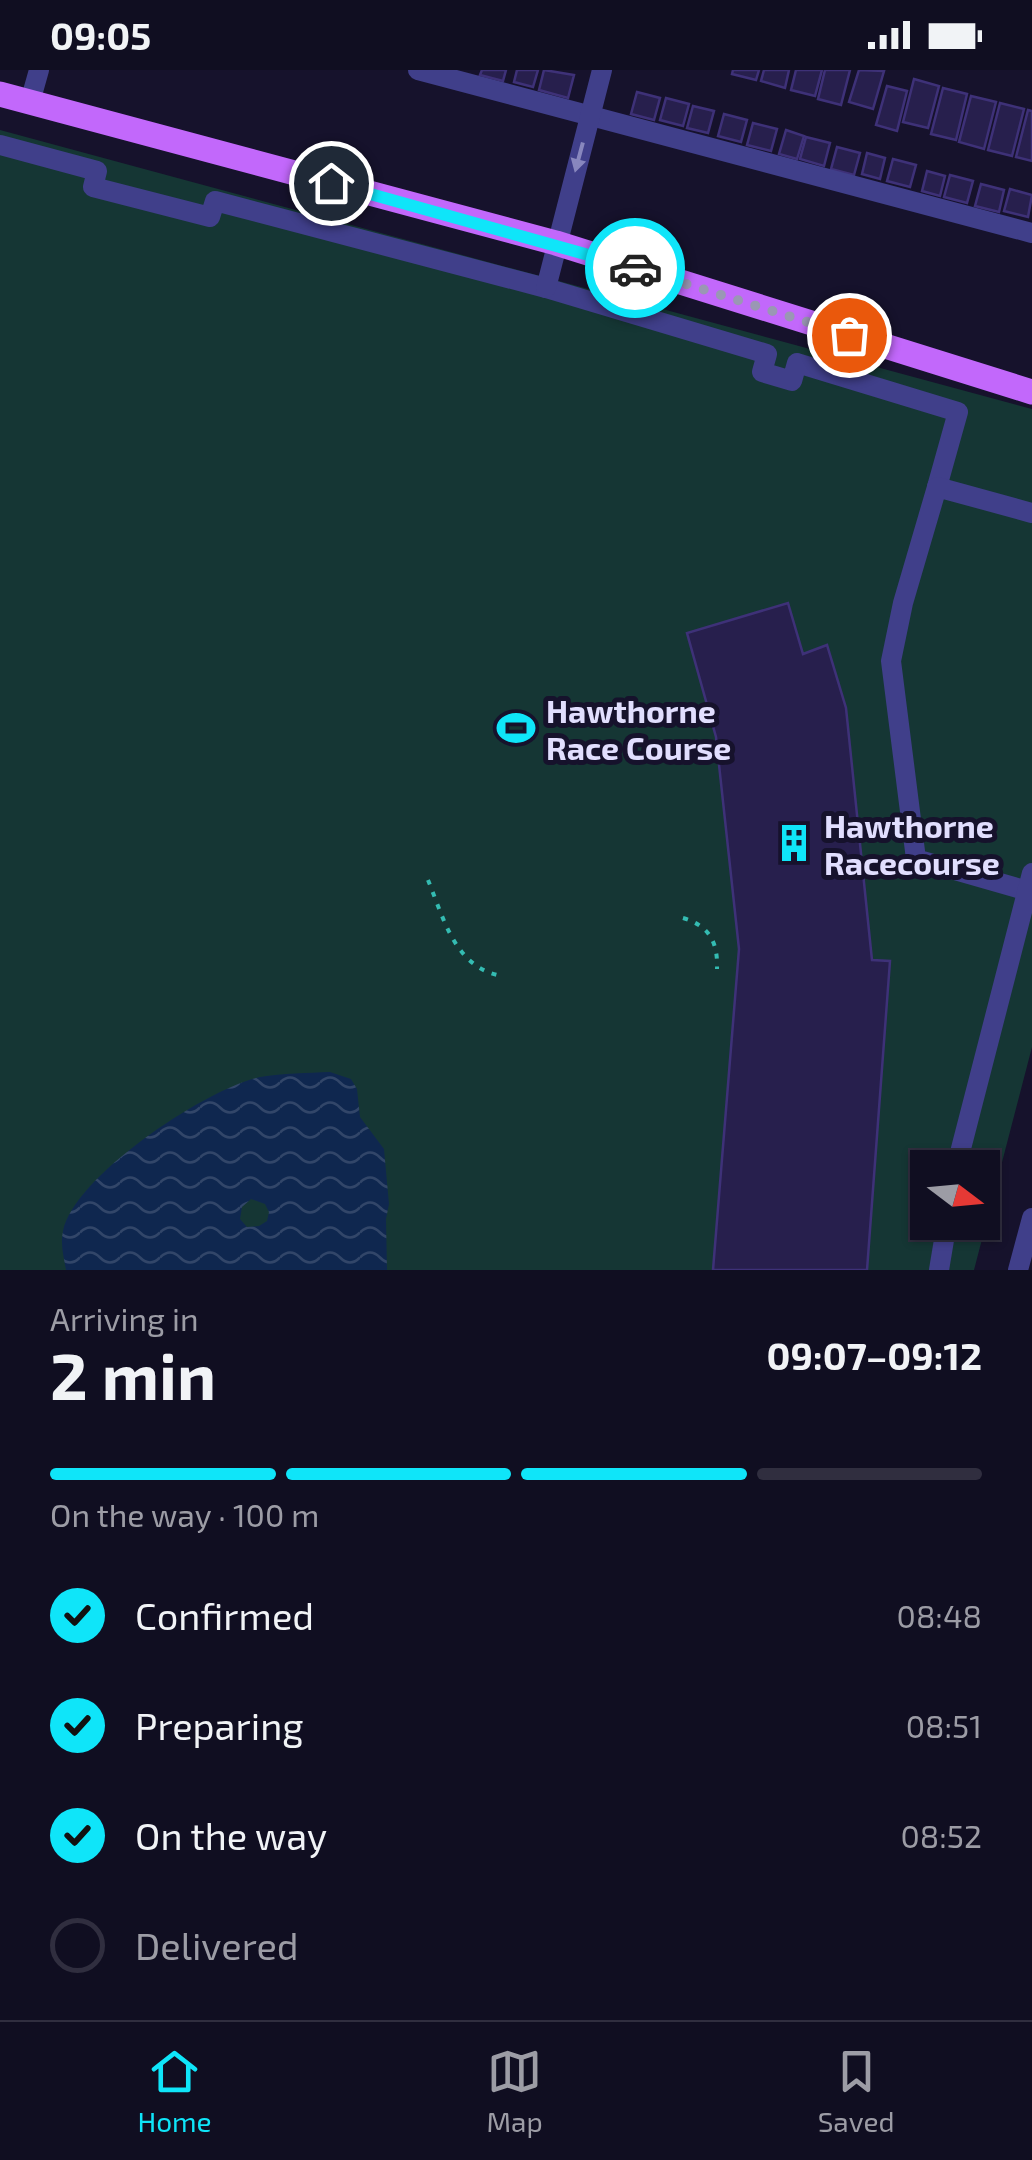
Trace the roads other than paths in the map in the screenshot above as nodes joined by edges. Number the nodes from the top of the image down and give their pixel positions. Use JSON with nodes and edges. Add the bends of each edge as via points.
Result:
{"nodes":[{"id":1,"x":39,"y":70,"type":"edge"},
{"id":2,"x":418,"y":70,"type":"edge"},
{"id":3,"x":602,"y":70,"type":"edge"},
{"id":4,"x":0,"y":94,"type":"edge"},
{"id":5,"x":30,"y":102,"type":"junction"},
{"id":6,"x":590,"y":116,"type":"junction"},
{"id":7,"x":0,"y":145,"type":"edge"},
{"id":8,"x":1032,"y":233,"type":"edge"},
{"id":9,"x":556,"y":244,"type":"junction"},
{"id":10,"x":546,"y":288,"type":"junction"},
{"id":11,"x":1032,"y":392,"type":"edge"},
{"id":12,"x":937,"y":487,"type":"junction"},
{"id":13,"x":1032,"y":513,"type":"edge"},
{"id":14,"x":1030,"y":882,"type":"edge"},
{"id":15,"x":961,"y":1150,"type":"edge"},
{"id":16,"x":1032,"y":1218,"type":"edge"},
{"id":17,"x":944,"y":1240,"type":"edge"},
{"id":18,"x":939,"y":1270,"type":"edge"},
{"id":19,"x":1018,"y":1270,"type":"edge"}],
"edges":[{"from":1,"to":5,"type":"street"},
{"from":2,"to":6,"type":"street"},
{"from":3,"to":6,"type":"street"},
{"from":4,"to":5,"type":"main road"},
{"from":5,"to":9,"type":"main road"},
{"from":6,"to":8,"type":"street"},
{"from":6,"to":9,"type":"street","one_way":true},
{"from":7,"to":10,"type":"street","via":[[98,171],[93,188],[210,217],[214,201]]},
{"from":9,"to":10,"type":"street"},
{"from":9,"to":11,"type":"main road"},
{"from":10,"to":12,"type":"street","via":[[768,354],[762,372],[792,380],[796,363],[958,412]]},
{"from":12,"to":13,"type":"street"},
{"from":12,"to":14,"type":"street","via":[[892,661],[916,859]]},
{"from":14,"to":15,"type":"street"},
{"from":16,"to":19,"type":"street"},
{"from":17,"to":18,"type":"street"}]}
